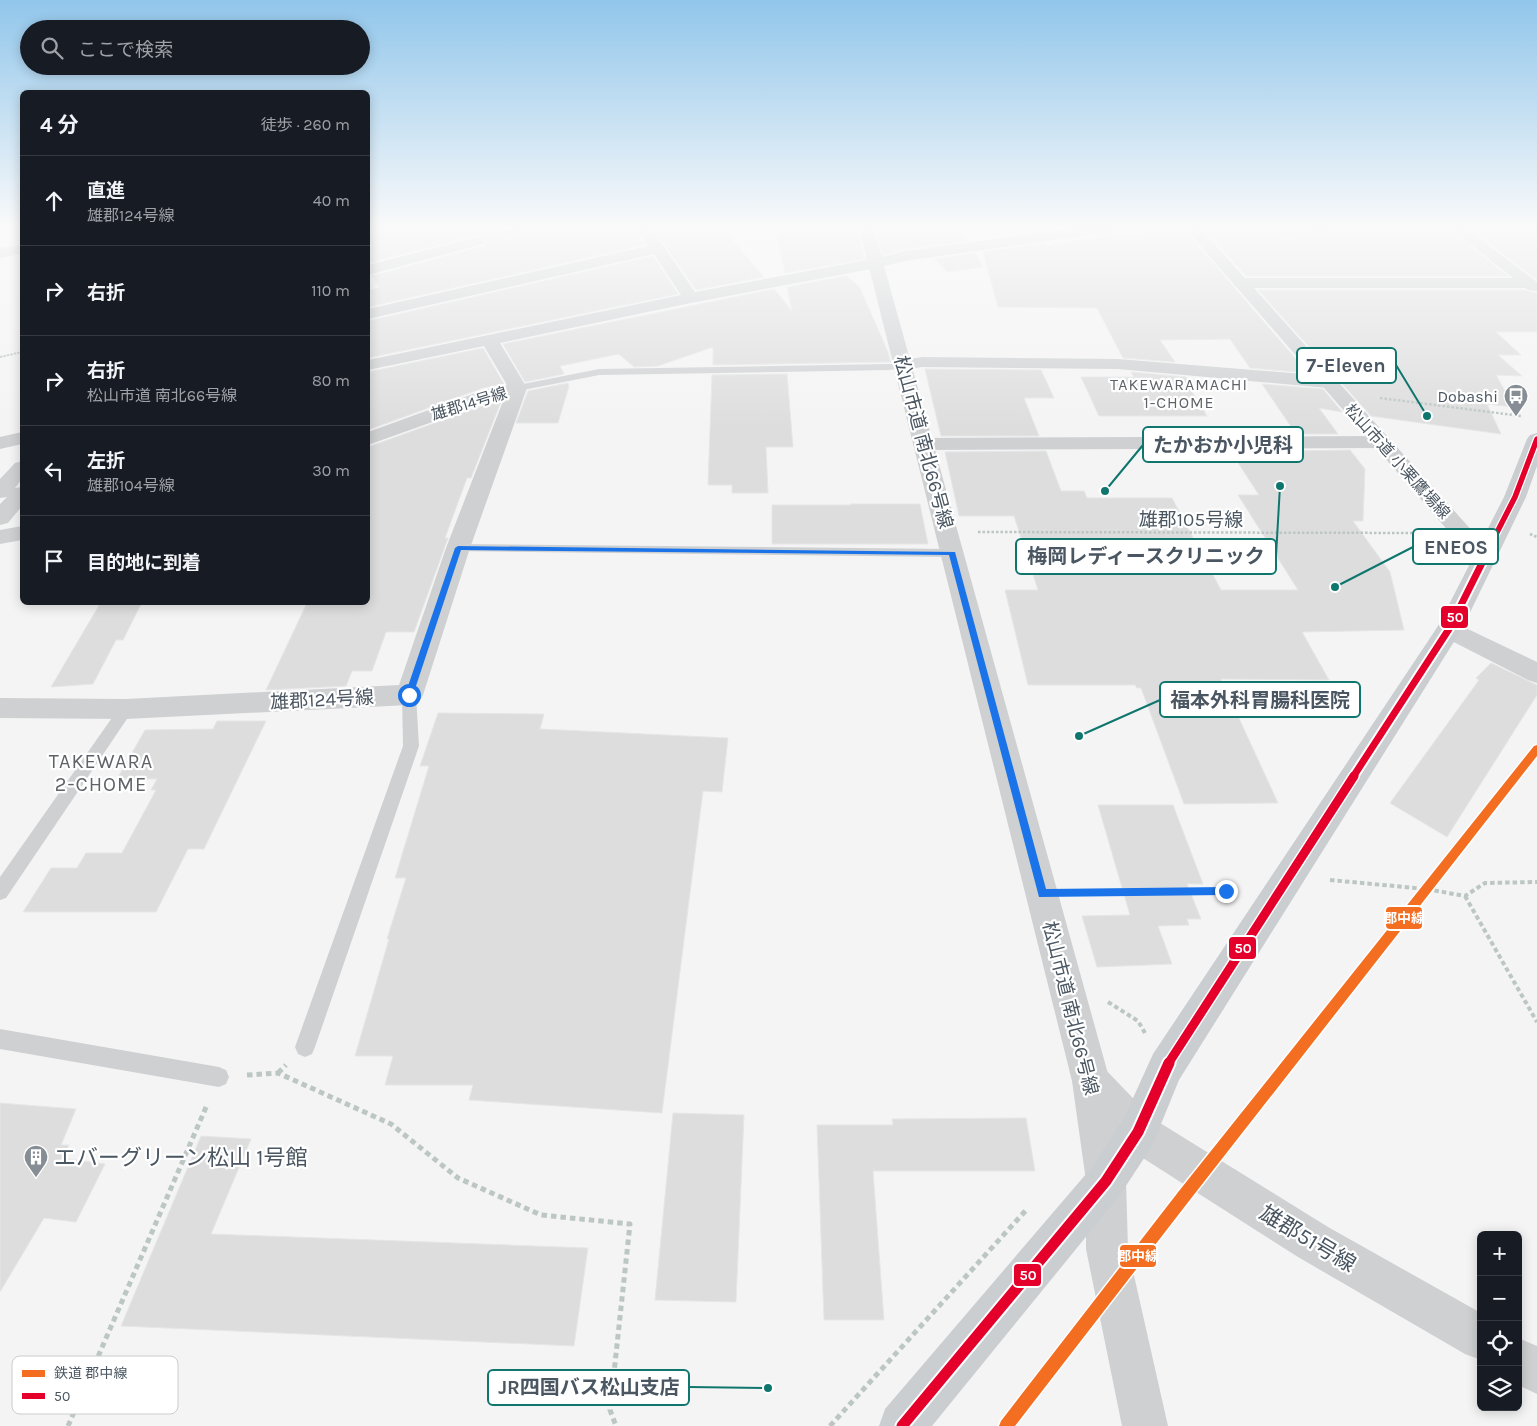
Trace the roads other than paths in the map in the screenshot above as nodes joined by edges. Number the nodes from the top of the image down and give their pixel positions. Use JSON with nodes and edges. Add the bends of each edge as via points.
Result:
{"nodes":[{"id":1,"x":453,"y":295,"type":"edge"},
{"id":2,"x":689,"y":295,"type":"edge"},
{"id":3,"x":709,"y":295,"type":"edge"},
{"id":4,"x":885,"y":295,"type":"edge"},
{"id":5,"x":1250,"y":295,"type":"edge"},
{"id":6,"x":691,"y":298,"type":"junction"},
{"id":7,"x":370,"y":314,"type":"edge"},
{"id":8,"x":489,"y":340,"type":"junction"},
{"id":9,"x":370,"y":365,"type":"edge"},
{"id":10,"x":904,"y":365,"type":"junction"},
{"id":11,"x":1328,"y":382,"type":"junction"},
{"id":12,"x":518,"y":388,"type":"junction"},
{"id":13,"x":1529,"y":428,"type":"edge"},
{"id":14,"x":370,"y":437,"type":"edge"},
{"id":15,"x":20,"y":438,"type":"edge"},
{"id":16,"x":1382,"y":442,"type":"junction"},
{"id":17,"x":0,"y":443,"type":"edge"},
{"id":18,"x":923,"y":444,"type":"junction"},
{"id":19,"x":20,"y":469,"type":"edge"},
{"id":20,"x":0,"y":492,"type":"edge"},
{"id":21,"x":20,"y":495,"type":"edge"},
{"id":22,"x":0,"y":518,"type":"edge"},
{"id":23,"x":20,"y":534,"type":"edge"},
{"id":24,"x":0,"y":537,"type":"edge"},
{"id":25,"x":950,"y":543,"type":"junction"},
{"id":26,"x":458,"y":548,"type":"junction"},
{"id":27,"x":1485,"y":559,"type":"junction"},
{"id":28,"x":1449,"y":629,"type":"junction"},
{"id":29,"x":1537,"y":673,"type":"edge"},
{"id":30,"x":409,"y":695,"type":"junction"},
{"id":31,"x":0,"y":708,"type":"edge"},
{"id":32,"x":126,"y":709,"type":"junction"},
{"id":33,"x":0,"y":892,"type":"edge"},
{"id":34,"x":0,"y":1039,"type":"edge"},
{"id":35,"x":304,"y":1047,"type":"dead end"},
{"id":36,"x":219,"y":1077,"type":"road end"},
{"id":37,"x":1091,"y":1081,"type":"junction"},
{"id":38,"x":1138,"y":1132,"type":"junction"},
{"id":39,"x":1106,"y":1180,"type":"junction"},
{"id":40,"x":1477,"y":1336,"type":"edge"},
{"id":41,"x":1522,"y":1362,"type":"edge"},
{"id":42,"x":1537,"y":1371,"type":"edge"},
{"id":43,"x":902,"y":1426,"type":"edge"},
{"id":44,"x":1145,"y":1426,"type":"edge"}],
"edges":[{"from":1,"to":7,"type":"street"},
{"from":2,"to":6,"type":"street"},
{"from":3,"to":6,"type":"street"},
{"from":4,"to":10,"type":"street","name":"松山市道 南北66号線"},
{"from":5,"to":11,"type":"street","name":"松山市道 小栗鷹場線"},
{"from":6,"to":8,"type":"street"},
{"from":8,"to":9,"type":"street"},
{"from":8,"to":12,"type":"street","name":"雄郡14号線"},
{"from":10,"to":11,"type":"street","via":[[922,362],[1118,364]]},
{"from":10,"to":12,"type":"lane","via":[[599,372]]},
{"from":10,"to":18,"type":"street","name":"松山市道 南北66号線"},
{"from":11,"to":16,"type":"street","name":"松山市道 小栗鷹場線"},
{"from":12,"to":14,"type":"street","name":"雄郡14号線","via":[[491,394]]},
{"from":12,"to":26,"type":"street"},
{"from":13,"to":27,"type":"main road","via":[[1515,497]]},
{"from":15,"to":17,"type":"street"},
{"from":16,"to":18,"type":"street"},
{"from":16,"to":27,"type":"street","name":"松山市道 小栗鷹場線"},
{"from":18,"to":25,"type":"street","name":"松山市道 南北66号線"},
{"from":19,"to":20,"type":"street"},
{"from":21,"to":22,"type":"street"},
{"from":23,"to":24,"type":"street"},
{"from":25,"to":26,"type":"lane"},
{"from":25,"to":37,"type":"street","name":"松山市道 南北66号線"},
{"from":26,"to":30,"type":"street"},
{"from":27,"to":28,"type":"main road"},
{"from":28,"to":29,"type":"street"},
{"from":28,"to":38,"type":"main road","via":[[1166,1067]]},
{"from":30,"to":32,"type":"street","name":"雄郡124号線"},
{"from":30,"to":35,"type":"lane","via":[[411,746]]},
{"from":31,"to":32,"type":"street","name":"雄郡124号線"},
{"from":32,"to":33,"type":"lane"},
{"from":34,"to":36,"type":"lane"},
{"from":37,"to":38,"type":"street","name":"雄郡51号線"},
{"from":37,"to":39,"type":"street","name":"松山市道 南北66号線"},
{"from":38,"to":39,"type":"main road"},
{"from":38,"to":40,"type":"street","name":"雄郡51号線","via":[[1313,1242]]},
{"from":39,"to":43,"type":"main road"},
{"from":39,"to":44,"type":"street","name":"松山市道 南北66号線","via":[[1107,1249]]},
{"from":41,"to":42,"type":"street"}]}
